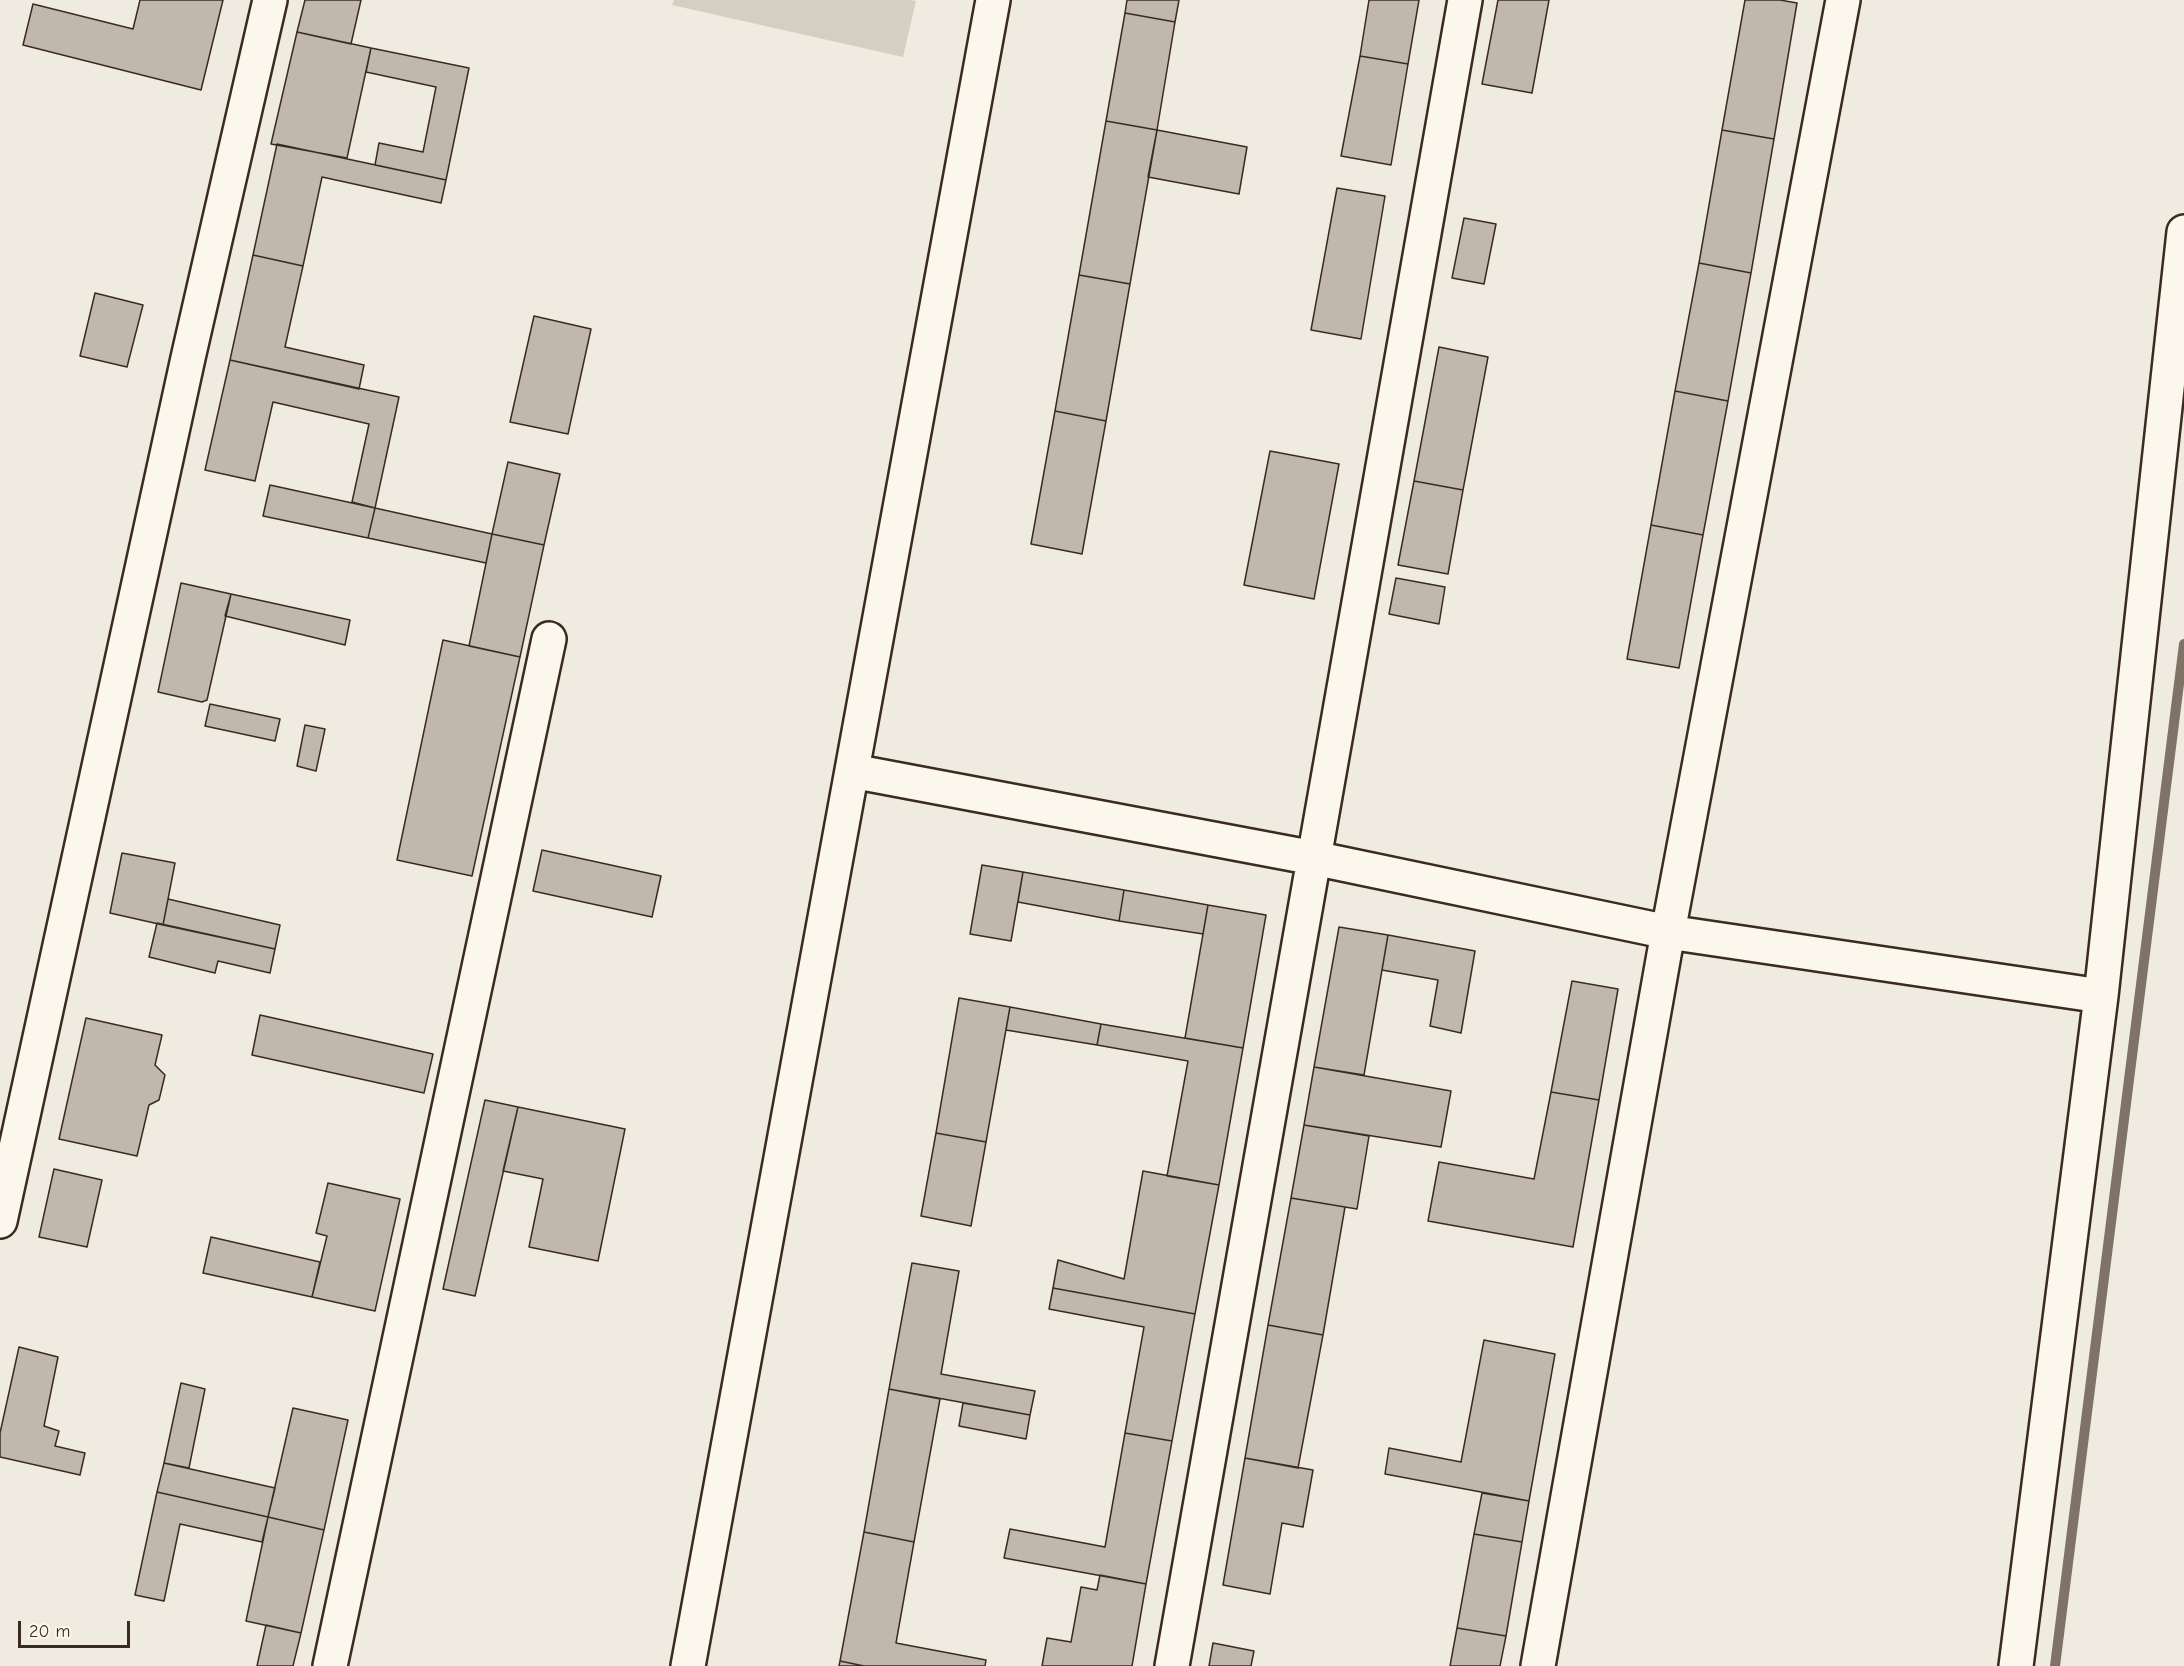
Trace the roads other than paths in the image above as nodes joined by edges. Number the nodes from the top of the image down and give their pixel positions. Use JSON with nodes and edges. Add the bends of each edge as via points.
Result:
{"nodes":[{"id":1,"x":270,"y":0,"type":"edge"},
{"id":2,"x":993,"y":0,"type":"edge"},
{"id":3,"x":1465,"y":0,"type":"edge"},
{"id":4,"x":1843,"y":0,"type":"edge"},
{"id":5,"x":2184,"y":232,"type":"edge"},
{"id":6,"x":549,"y":639,"type":"dead end"},
{"id":7,"x":852,"y":771,"type":"junction"},
{"id":8,"x":1314,"y":858,"type":"junction"},
{"id":9,"x":1668,"y":932,"type":"junction"},
{"id":10,"x":2101,"y":996,"type":"junction"},
{"id":11,"x":0,"y":1221,"type":"edge"},
{"id":12,"x":330,"y":1666,"type":"edge"},
{"id":13,"x":688,"y":1666,"type":"edge"},
{"id":14,"x":1172,"y":1666,"type":"edge"},
{"id":15,"x":1538,"y":1666,"type":"edge"},
{"id":16,"x":2016,"y":1666,"type":"edge"}],
"edges":[{"from":1,"to":11,"type":"street"},
{"from":2,"to":7,"type":"street"},
{"from":3,"to":8,"type":"street"},
{"from":4,"to":9,"type":"street"},
{"from":5,"to":10,"type":"street"},
{"from":6,"to":12,"type":"street"},
{"from":7,"to":8,"type":"street"},
{"from":7,"to":13,"type":"street"},
{"from":8,"to":9,"type":"street"},
{"from":8,"to":14,"type":"street"},
{"from":9,"to":10,"type":"street"},
{"from":9,"to":15,"type":"street"},
{"from":10,"to":16,"type":"street"}]}
